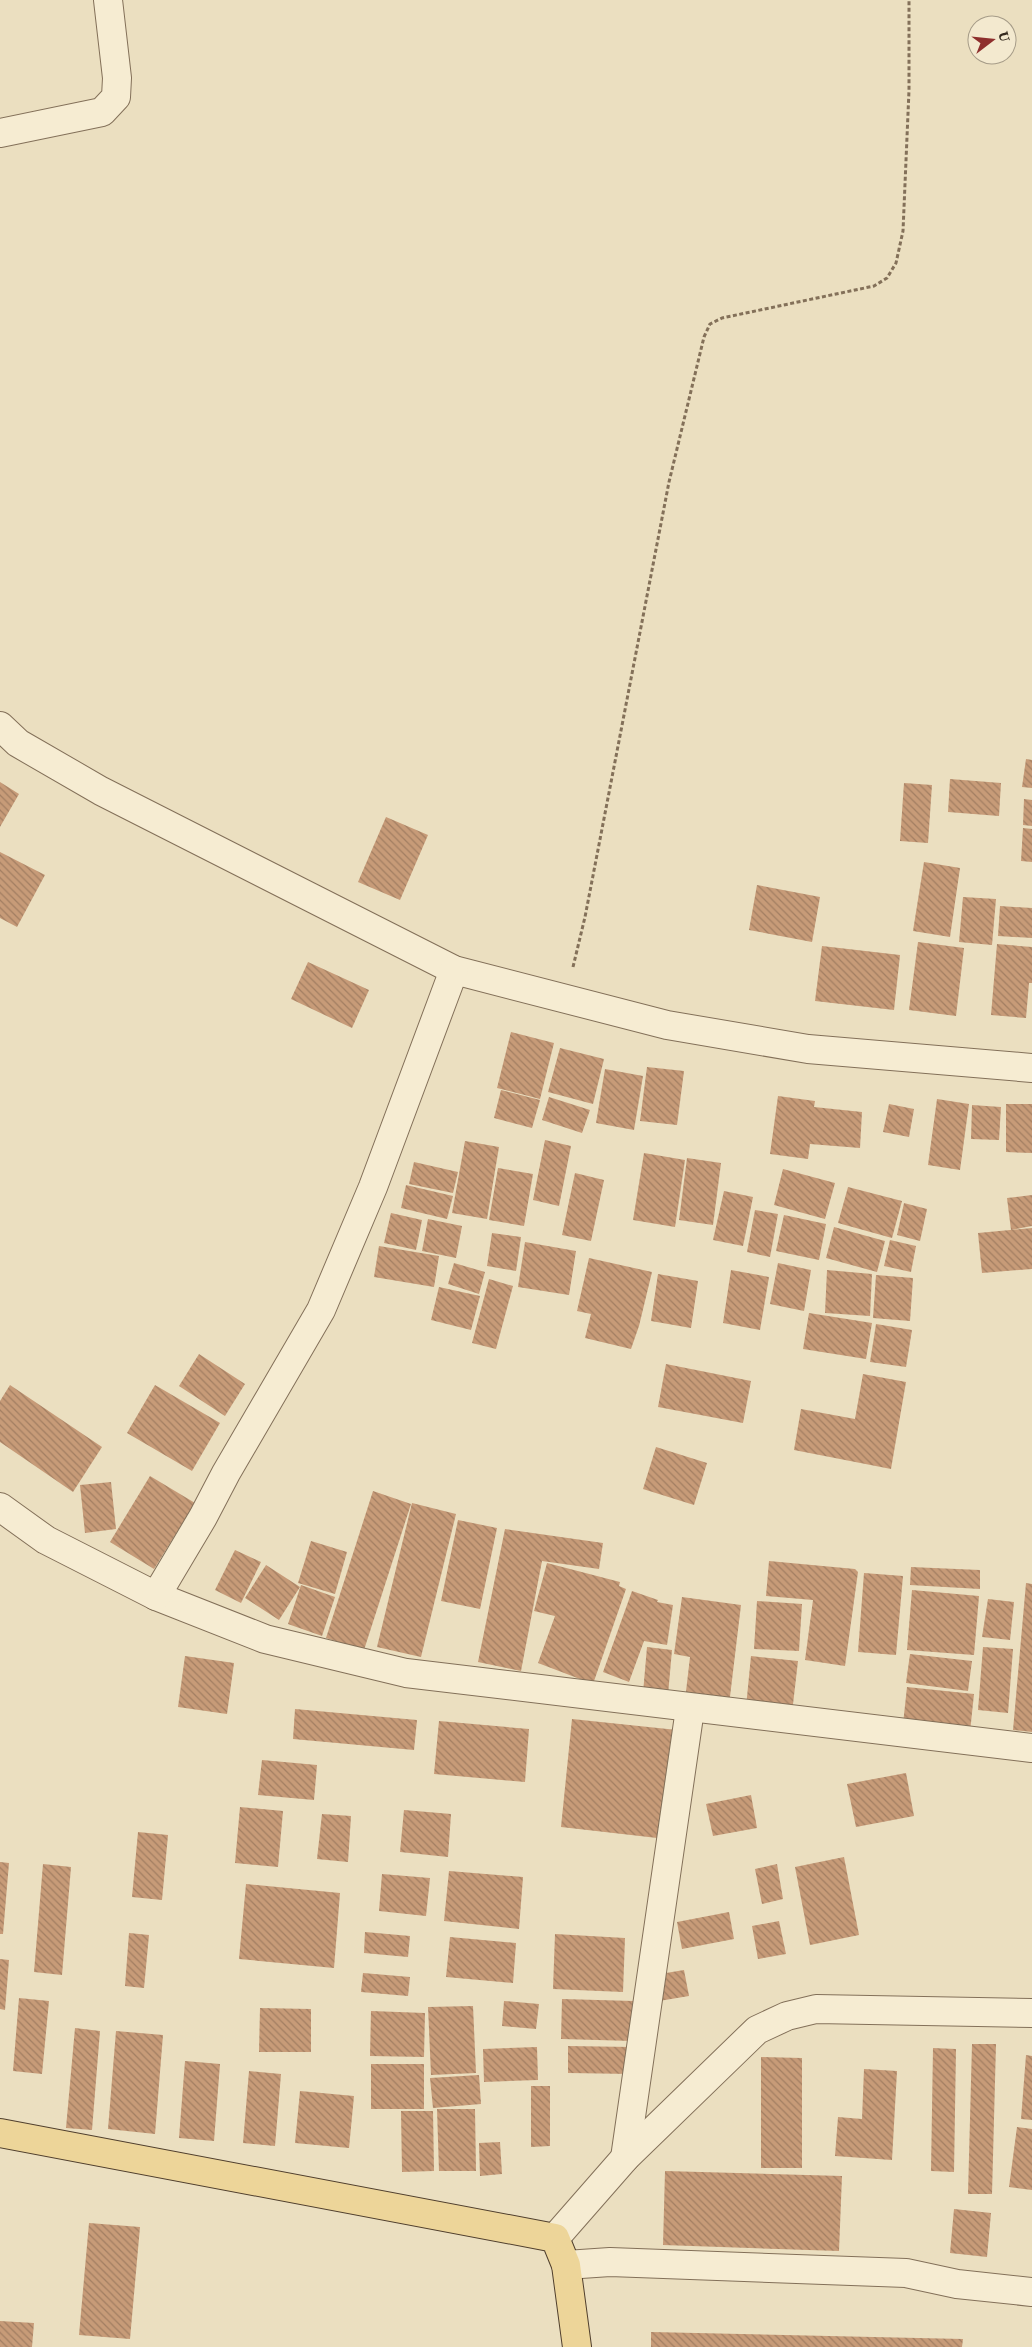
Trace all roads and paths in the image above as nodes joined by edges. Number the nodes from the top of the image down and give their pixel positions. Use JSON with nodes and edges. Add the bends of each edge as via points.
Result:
{"nodes":[{"id":1,"x":108,"y":0,"type":"edge"},
{"id":2,"x":909,"y":0,"type":"edge"},
{"id":3,"x":0,"y":134,"type":"edge"},
{"id":4,"x":0,"y":726,"type":"edge"},
{"id":5,"x":454,"y":970,"type":"junction"},
{"id":6,"x":566,"y":999,"type":"junction"},
{"id":7,"x":1032,"y":1068,"type":"edge"},
{"id":8,"x":0,"y":1507,"type":"edge"},
{"id":9,"x":156,"y":1596,"type":"junction"},
{"id":10,"x":690,"y":1709,"type":"junction"},
{"id":11,"x":1032,"y":1748,"type":"edge"},
{"id":12,"x":1032,"y":2013,"type":"edge"},
{"id":13,"x":0,"y":2132,"type":"edge"},
{"id":14,"x":625,"y":2158,"type":"junction"},
{"id":15,"x":555,"y":2238,"type":"junction"},
{"id":16,"x":566,"y":2265,"type":"junction"},
{"id":17,"x":1032,"y":2292,"type":"edge"},
{"id":18,"x":577,"y":2347,"type":"edge"}],
"edges":[{"from":1,"to":3,"type":"street","via":[[117,78],[116,97],[102,112]]},
{"from":2,"to":6,"type":"path","via":[[910,90],[904,231],[896,263],[887,278],[874,286],[722,318],[710,324],[704,337],[670,482]]},
{"from":4,"to":5,"type":"street","via":[[18,743],[102,791]]},
{"from":5,"to":6,"type":"street"},
{"from":5,"to":9,"type":"street","via":[[373,1187],[321,1310]]},
{"from":6,"to":7,"type":"street","via":[[667,1025],[808,1048]]},
{"from":8,"to":9,"type":"street","via":[[46,1540]]},
{"from":9,"to":10,"type":"street","via":[[265,1639],[406,1673]]},
{"from":10,"to":11,"type":"street"},
{"from":10,"to":14,"type":"street"},
{"from":12,"to":14,"type":"street","via":[[816,2009],[786,2016],[757,2030]]},
{"from":13,"to":15,"type":"main road"},
{"from":14,"to":15,"type":"street"},
{"from":15,"to":16,"type":"main road"},
{"from":16,"to":17,"type":"street","via":[[610,2262],[906,2273],[957,2284]]},
{"from":16,"to":18,"type":"main road"}]}
